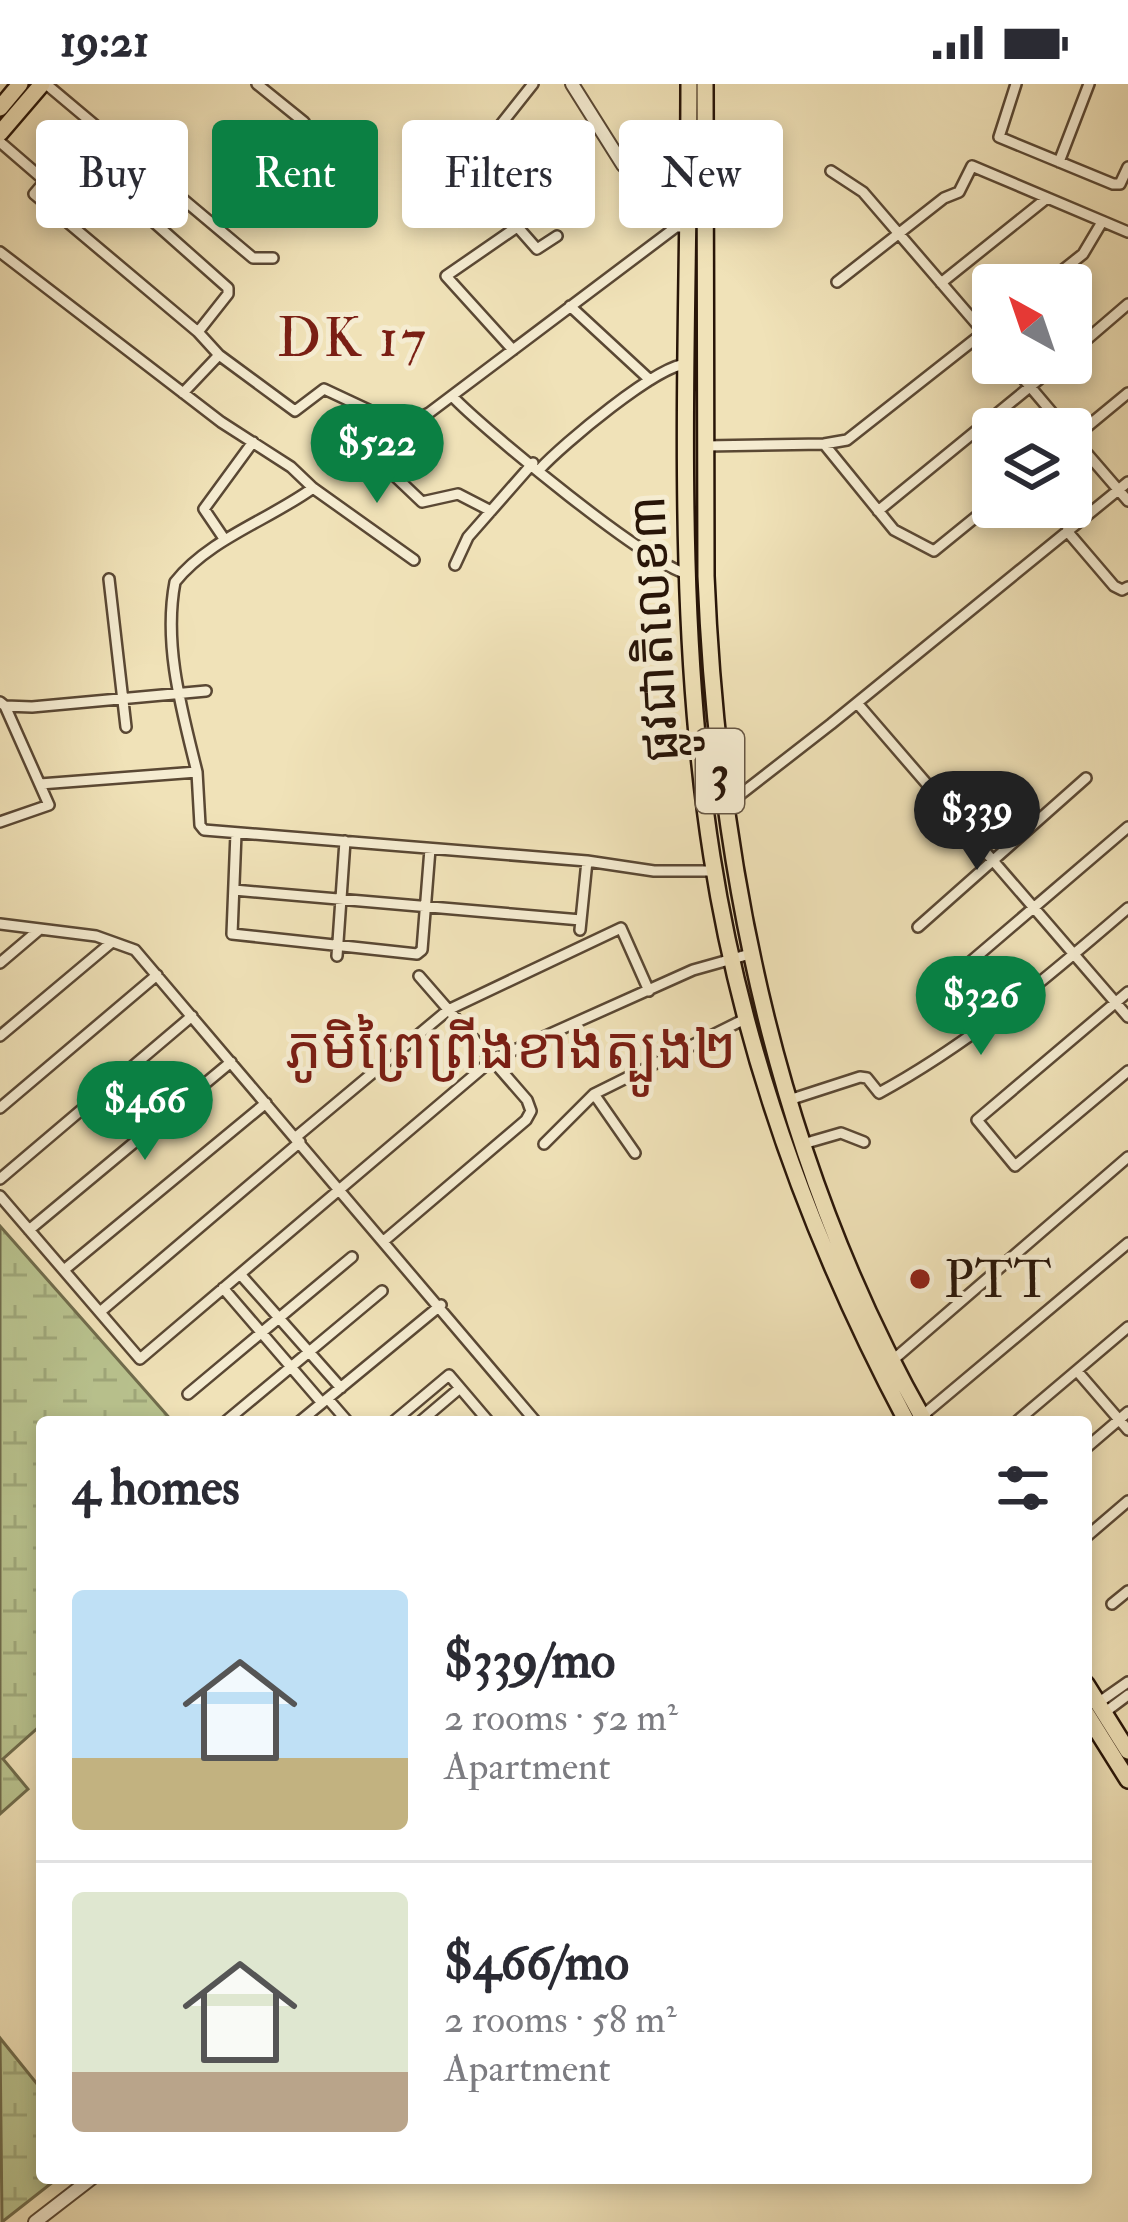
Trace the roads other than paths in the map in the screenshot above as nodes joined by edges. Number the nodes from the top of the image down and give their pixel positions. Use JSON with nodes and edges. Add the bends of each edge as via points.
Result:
{"nodes":[{"id":1,"x":20,"y":84,"type":"edge"},
{"id":2,"x":44,"y":84,"type":"edge"},
{"id":3,"x":257,"y":84,"type":"edge"},
{"id":4,"x":533,"y":84,"type":"edge"},
{"id":5,"x":572,"y":84,"type":"edge"},
{"id":6,"x":688,"y":84,"type":"edge"},
{"id":7,"x":705,"y":84,"type":"edge"},
{"id":8,"x":1016,"y":84,"type":"edge"},
{"id":9,"x":1089,"y":84,"type":"edge"},
{"id":10,"x":0,"y":108,"type":"edge"},
{"id":11,"x":302,"y":120,"type":"edge"},
{"id":12,"x":504,"y":120,"type":"edge"},
{"id":13,"x":686,"y":120,"type":"edge"},
{"id":14,"x":0,"y":138,"type":"edge"},
{"id":15,"x":619,"y":158,"type":"edge"},
{"id":16,"x":1059,"y":162,"type":"junction"},
{"id":17,"x":1128,"y":167,"type":"edge"},
{"id":18,"x":831,"y":171,"type":"dead end"},
{"id":19,"x":36,"y":172,"type":"edge"},
{"id":20,"x":1047,"y":198,"type":"junction"},
{"id":21,"x":1102,"y":222,"type":"junction"},
{"id":22,"x":73,"y":228,"type":"edge"},
{"id":23,"x":160,"y":228,"type":"edge"},
{"id":24,"x":516,"y":228,"type":"edge"},
{"id":25,"x":518,"y":228,"type":"edge"},
{"id":26,"x":673,"y":228,"type":"edge"},
{"id":27,"x":682,"y":228,"type":"edge"},
{"id":28,"x":1128,"y":232,"type":"edge"},
{"id":29,"x":899,"y":233,"type":"junction"},
{"id":30,"x":557,"y":236,"type":"dead end"},
{"id":31,"x":0,"y":252,"type":"edge"},
{"id":32,"x":273,"y":258,"type":"dead end"},
{"id":33,"x":1070,"y":264,"type":"edge"},
{"id":34,"x":837,"y":282,"type":"dead end"},
{"id":35,"x":941,"y":283,"type":"junction"},
{"id":36,"x":1128,"y":304,"type":"edge"},
{"id":37,"x":570,"y":306,"type":"junction"},
{"id":38,"x":972,"y":313,"type":"edge"},
{"id":39,"x":198,"y":332,"type":"junction"},
{"id":40,"x":1092,"y":335,"type":"edge"},
{"id":41,"x":972,"y":342,"type":"edge"},
{"id":42,"x":513,"y":350,"type":"junction"},
{"id":43,"x":218,"y":355,"type":"junction"},
{"id":44,"x":687,"y":364,"type":"junction"},
{"id":45,"x":650,"y":380,"type":"junction"},
{"id":46,"x":1028,"y":384,"type":"edge"},
{"id":47,"x":1034,"y":384,"type":"edge"},
{"id":48,"x":1030,"y":387,"type":"junction"},
{"id":49,"x":183,"y":393,"type":"junction"},
{"id":50,"x":1128,"y":393,"type":"edge"},
{"id":51,"x":452,"y":396,"type":"junction"},
{"id":52,"x":1048,"y":408,"type":"edge"},
{"id":53,"x":1092,"y":419,"type":"edge"},
{"id":54,"x":403,"y":426,"type":"junction"},
{"id":55,"x":253,"y":442,"type":"junction"},
{"id":56,"x":824,"y":444,"type":"junction"},
{"id":57,"x":705,"y":446,"type":"junction"},
{"id":58,"x":434,"y":448,"type":"dead end"},
{"id":59,"x":1092,"y":456,"type":"edge"},
{"id":60,"x":380,"y":462,"type":"dead end"},
{"id":61,"x":536,"y":466,"type":"junction"},
{"id":62,"x":1123,"y":486,"type":"edge"},
{"id":63,"x":313,"y":488,"type":"junction"},
{"id":64,"x":1128,"y":501,"type":"edge"},
{"id":65,"x":491,"y":511,"type":"junction"},
{"id":66,"x":878,"y":511,"type":"junction"},
{"id":67,"x":972,"y":520,"type":"edge"},
{"id":68,"x":1067,"y":531,"type":"junction"},
{"id":69,"x":225,"y":540,"type":"junction"},
{"id":70,"x":414,"y":560,"type":"dead end"},
{"id":71,"x":455,"y":565,"type":"dead end"},
{"id":72,"x":689,"y":574,"type":"junction"},
{"id":73,"x":110,"y":580,"type":"dead end"},
{"id":74,"x":1126,"y":592,"type":"edge"},
{"id":75,"x":206,"y":691,"type":"dead end"},
{"id":76,"x":178,"y":693,"type":"junction"},
{"id":77,"x":122,"y":699,"type":"junction"},
{"id":78,"x":857,"y":703,"type":"junction"},
{"id":79,"x":2,"y":704,"type":"edge"},
{"id":80,"x":126,"y":727,"type":"dead end"},
{"id":81,"x":196,"y":772,"type":"junction"},
{"id":82,"x":1086,"y":778,"type":"dead end"},
{"id":83,"x":40,"y":784,"type":"junction"},
{"id":84,"x":723,"y":797,"type":"junction"},
{"id":85,"x":0,"y":822,"type":"edge"},
{"id":86,"x":1128,"y":826,"type":"edge"},
{"id":87,"x":236,"y":833,"type":"junction"},
{"id":88,"x":345,"y":842,"type":"junction"},
{"id":89,"x":430,"y":849,"type":"junction"},
{"id":90,"x":994,"y":859,"type":"junction"},
{"id":91,"x":587,"y":861,"type":"junction"},
{"id":92,"x":714,"y":872,"type":"junction"},
{"id":93,"x":234,"y":890,"type":"junction"},
{"id":94,"x":340,"y":902,"type":"junction"},
{"id":95,"x":1035,"y":906,"type":"junction"},
{"id":96,"x":425,"y":907,"type":"junction"},
{"id":97,"x":1128,"y":908,"type":"edge"},
{"id":98,"x":0,"y":924,"type":"edge"},
{"id":99,"x":918,"y":927,"type":"dead end"},
{"id":100,"x":40,"y":928,"type":"junction"},
{"id":101,"x":112,"y":942,"type":"junction"},
{"id":102,"x":337,"y":950,"type":"junction"},
{"id":103,"x":750,"y":954,"type":"junction"},
{"id":104,"x":1075,"y":954,"type":"junction"},
{"id":105,"x":732,"y":958,"type":"junction"},
{"id":106,"x":0,"y":962,"type":"edge"},
{"id":107,"x":157,"y":975,"type":"junction"},
{"id":108,"x":955,"y":975,"type":"dead end"},
{"id":109,"x":419,"y":976,"type":"dead end"},
{"id":110,"x":649,"y":991,"type":"junction"},
{"id":111,"x":1128,"y":992,"type":"edge"},
{"id":112,"x":1116,"y":1002,"type":"junction"},
{"id":113,"x":448,"y":1010,"type":"junction"},
{"id":114,"x":192,"y":1016,"type":"junction"},
{"id":115,"x":1128,"y":1017,"type":"edge"},
{"id":116,"x":747,"y":1018,"type":"junction"},
{"id":117,"x":0,"y":1036,"type":"edge"},
{"id":118,"x":492,"y":1060,"type":"junction"},
{"id":119,"x":231,"y":1062,"type":"junction"},
{"id":120,"x":1128,"y":1071,"type":"edge"},
{"id":121,"x":594,"y":1094,"type":"junction"},
{"id":122,"x":789,"y":1100,"type":"junction"},
{"id":123,"x":266,"y":1102,"type":"junction"},
{"id":124,"x":0,"y":1108,"type":"edge"},
{"id":125,"x":298,"y":1140,"type":"junction"},
{"id":126,"x":864,"y":1142,"type":"dead end"},
{"id":127,"x":544,"y":1144,"type":"dead end"},
{"id":128,"x":803,"y":1144,"type":"junction"},
{"id":129,"x":634,"y":1153,"type":"dead end"},
{"id":130,"x":1128,"y":1157,"type":"edge"},
{"id":131,"x":0,"y":1179,"type":"edge"},
{"id":132,"x":342,"y":1191,"type":"junction"},
{"id":133,"x":0,"y":1196,"type":"edge"},
{"id":134,"x":29,"y":1230,"type":"junction"},
{"id":135,"x":385,"y":1240,"type":"junction"},
{"id":136,"x":1128,"y":1243,"type":"edge"},
{"id":137,"x":352,"y":1257,"type":"dead end"},
{"id":138,"x":64,"y":1270,"type":"junction"},
{"id":139,"x":240,"y":1274,"type":"junction"},
{"id":140,"x":223,"y":1288,"type":"junction"},
{"id":141,"x":382,"y":1291,"type":"dead end"},
{"id":142,"x":441,"y":1306,"type":"junction"},
{"id":143,"x":100,"y":1312,"type":"junction"},
{"id":144,"x":279,"y":1318,"type":"junction"},
{"id":145,"x":1128,"y":1327,"type":"edge"},
{"id":146,"x":262,"y":1332,"type":"junction"},
{"id":147,"x":309,"y":1352,"type":"junction"},
{"id":148,"x":893,"y":1360,"type":"junction"},
{"id":149,"x":291,"y":1367,"type":"junction"},
{"id":150,"x":1077,"y":1371,"type":"junction"},
{"id":151,"x":340,"y":1388,"type":"junction"},
{"id":152,"x":460,"y":1388,"type":"junction"},
{"id":153,"x":188,"y":1394,"type":"dead end"},
{"id":154,"x":325,"y":1401,"type":"junction"},
{"id":155,"x":232,"y":1416,"type":"edge"},
{"id":156,"x":306,"y":1416,"type":"edge"},
{"id":157,"x":341,"y":1416,"type":"edge"},
{"id":158,"x":400,"y":1416,"type":"edge"},
{"id":159,"x":427,"y":1416,"type":"edge"},
{"id":160,"x":484,"y":1416,"type":"edge"},
{"id":161,"x":531,"y":1416,"type":"edge"},
{"id":162,"x":916,"y":1416,"type":"edge"},
{"id":163,"x":916,"y":1416,"type":"edge"},
{"id":164,"x":923,"y":1416,"type":"edge"},
{"id":165,"x":1023,"y":1416,"type":"edge"},
{"id":166,"x":1124,"y":1416,"type":"edge"},
{"id":167,"x":1128,"y":1430,"type":"edge"},
{"id":168,"x":1092,"y":1443,"type":"edge"},
{"id":169,"x":1128,"y":1501,"type":"edge"},
{"id":170,"x":1092,"y":1532,"type":"edge"},
{"id":171,"x":1128,"y":1591,"type":"edge"},
{"id":172,"x":1112,"y":1604,"type":"dead end"},
{"id":173,"x":1128,"y":1682,"type":"edge"},
{"id":174,"x":1128,"y":1695,"type":"edge"},
{"id":175,"x":1096,"y":1710,"type":"edge"},
{"id":176,"x":1128,"y":1751,"type":"edge"},
{"id":177,"x":1128,"y":1780,"type":"edge"},
{"id":178,"x":84,"y":2184,"type":"edge"},
{"id":179,"x":35,"y":2222,"type":"edge"}],
"edges":[{"from":1,"to":10,"type":"highway"},
{"from":2,"to":14,"type":"highway"},
{"from":2,"to":32,"type":"street","via":[[253,258]]},
{"from":3,"to":11,"type":"street"},
{"from":4,"to":12,"type":"street"},
{"from":5,"to":15,"type":"street"},
{"from":6,"to":13,"type":"highway","name":"ផ្លូវជាតិលេខ៣","number":"3"},
{"from":7,"to":57,"type":"highway","name":"ផ្លូវជាតិលេខ៣","number":"3"},
{"from":8,"to":16,"type":"street","via":[[998,136]]},
{"from":9,"to":16,"type":"street"},
{"from":14,"to":19,"type":"street"},
{"from":16,"to":17,"type":"street","via":[[1114,185]]},
{"from":18,"to":29,"type":"street","via":[[863,192]]},
{"from":20,"to":21,"type":"street"},
{"from":20,"to":29,"type":"street","via":[[972,166],[959,192]]},
{"from":20,"to":35,"type":"street"},
{"from":21,"to":28,"type":"street"},
{"from":21,"to":33,"type":"street"},
{"from":22,"to":39,"type":"street"},
{"from":23,"to":39,"type":"street","via":[[228,288]]},
{"from":24,"to":42,"type":"street","via":[[446,276]]},
{"from":25,"to":30,"type":"street","via":[[536,249]]},
{"from":26,"to":37,"type":"street"},
{"from":27,"to":44,"type":"highway","name":"ផ្លូវជាតិលេខ៣","number":"3"},
{"from":29,"to":34,"type":"street"},
{"from":29,"to":35,"type":"street"},
{"from":31,"to":49,"type":"street"},
{"from":35,"to":38,"type":"street"},
{"from":36,"to":40,"type":"street"},
{"from":37,"to":42,"type":"street"},
{"from":37,"to":45,"type":"street"},
{"from":39,"to":43,"type":"street"},
{"from":41,"to":56,"type":"street","via":[[860,433]]},
{"from":42,"to":51,"type":"street"},
{"from":43,"to":49,"type":"street"},
{"from":43,"to":54,"type":"street","via":[[295,411],[324,389]]},
{"from":44,"to":45,"type":"street"},
{"from":44,"to":72,"type":"highway","name":"ផ្លូវជាតិលេខ៣","number":"3"},
{"from":45,"to":61,"type":"street"},
{"from":46,"to":48,"type":"street"},
{"from":47,"to":48,"type":"street"},
{"from":48,"to":52,"type":"street"},
{"from":48,"to":66,"type":"street"},
{"from":49,"to":55,"type":"street"},
{"from":50,"to":53,"type":"street"},
{"from":51,"to":54,"type":"street"},
{"from":51,"to":61,"type":"street"},
{"from":54,"to":58,"type":"street"},
{"from":55,"to":63,"type":"street"},
{"from":55,"to":69,"type":"street","via":[[204,509]]},
{"from":56,"to":57,"type":"street"},
{"from":56,"to":66,"type":"street"},
{"from":57,"to":84,"type":"highway","name":"ផ្លូវជាតិលេខ៣","number":"3","via":[[709,654]]},
{"from":59,"to":62,"type":"street"},
{"from":60,"to":65,"type":"street","via":[[422,502],[458,494]]},
{"from":61,"to":65,"type":"street"},
{"from":61,"to":72,"type":"street","via":[[638,549]]},
{"from":62,"to":64,"type":"street"},
{"from":62,"to":68,"type":"street"},
{"from":63,"to":69,"type":"street"},
{"from":63,"to":70,"type":"street"},
{"from":65,"to":71,"type":"street"},
{"from":66,"to":67,"type":"street","via":[[894,530],[934,550]]},
{"from":68,"to":74,"type":"street"},
{"from":68,"to":78,"type":"street"},
{"from":69,"to":76,"type":"street","via":[[176,582]]},
{"from":72,"to":92,"type":"highway","name":"ផ្លូវជាតិលេខ៣","number":"3"},
{"from":73,"to":77,"type":"street"},
{"from":75,"to":76,"type":"street"},
{"from":76,"to":77,"type":"street"},
{"from":76,"to":81,"type":"street"},
{"from":77,"to":79,"type":"street"},
{"from":77,"to":80,"type":"street"},
{"from":78,"to":84,"type":"street","via":[[742,794]]},
{"from":78,"to":90,"type":"street"},
{"from":79,"to":83,"type":"street"},
{"from":81,"to":83,"type":"street"},
{"from":81,"to":87,"type":"street","via":[[201,828]]},
{"from":82,"to":90,"type":"street"},
{"from":83,"to":85,"type":"street","via":[[50,805]]},
{"from":84,"to":103,"type":"highway","name":"ផ្លូវជាតិលេខ៣","number":"3"},
{"from":86,"to":95,"type":"street"},
{"from":87,"to":88,"type":"street"},
{"from":87,"to":93,"type":"street"},
{"from":88,"to":89,"type":"street"},
{"from":88,"to":94,"type":"street"},
{"from":89,"to":91,"type":"street"},
{"from":89,"to":96,"type":"street"},
{"from":90,"to":95,"type":"street"},
{"from":90,"to":99,"type":"street"},
{"from":91,"to":92,"type":"street"},
{"from":91,"to":96,"type":"street","via":[[580,925]]},
{"from":92,"to":105,"type":"highway","name":"ផ្លូវជាតិលេខ៣","number":"3"},
{"from":93,"to":94,"type":"street"},
{"from":93,"to":102,"type":"street","via":[[232,934]]},
{"from":94,"to":96,"type":"street"},
{"from":94,"to":102,"type":"street"},
{"from":95,"to":104,"type":"street"},
{"from":95,"to":108,"type":"street"},
{"from":96,"to":102,"type":"street","via":[[421,953]]},
{"from":97,"to":104,"type":"street"},
{"from":98,"to":100,"type":"street"},
{"from":100,"to":101,"type":"street"},
{"from":100,"to":106,"type":"street"},
{"from":101,"to":107,"type":"street","via":[[135,950]]},
{"from":101,"to":117,"type":"street"},
{"from":103,"to":105,"type":"street"},
{"from":103,"to":122,"type":"highway","name":"ផ្លូវជាតិលេខ៣","number":"3"},
{"from":104,"to":112,"type":"street"},
{"from":104,"to":122,"type":"street","via":[[978,1034],[879,1093],[860,1077]]},
{"from":105,"to":110,"type":"street"},
{"from":105,"to":116,"type":"highway","name":"ផ្លូវជាតិលេខ៣","number":"3"},
{"from":107,"to":114,"type":"street"},
{"from":107,"to":124,"type":"street"},
{"from":109,"to":113,"type":"street"},
{"from":110,"to":113,"type":"street","via":[[621,928]]},
{"from":110,"to":118,"type":"street"},
{"from":111,"to":112,"type":"street"},
{"from":112,"to":115,"type":"street"},
{"from":112,"to":120,"type":"street","via":[[977,1120],[1016,1166]]},
{"from":113,"to":118,"type":"street"},
{"from":113,"to":125,"type":"street"},
{"from":114,"to":119,"type":"street"},
{"from":114,"to":131,"type":"street"},
{"from":116,"to":121,"type":"street"},
{"from":116,"to":162,"type":"highway","name":"ផ្លូវជាតិលេខ៣","number":"3","via":[[806,1207],[854,1317]]},
{"from":118,"to":132,"type":"street"},
{"from":118,"to":135,"type":"street","via":[[527,1100],[526,1120]]},
{"from":119,"to":123,"type":"street"},
{"from":119,"to":134,"type":"street"},
{"from":121,"to":127,"type":"street"},
{"from":121,"to":129,"type":"street"},
{"from":122,"to":128,"type":"highway","name":"ផ្លូវជាតិលេខ៣","number":"3"},
{"from":123,"to":125,"type":"street"},
{"from":123,"to":138,"type":"street"},
{"from":125,"to":132,"type":"street"},
{"from":125,"to":143,"type":"street"},
{"from":126,"to":128,"type":"street","via":[[841,1132]]},
{"from":128,"to":148,"type":"highway","name":"ផ្លូវជាតិលេខ៣","number":"3"},
{"from":130,"to":148,"type":"street"},
{"from":132,"to":135,"type":"street"},
{"from":132,"to":139,"type":"street"},
{"from":133,"to":134,"type":"street"},
{"from":134,"to":138,"type":"street"},
{"from":135,"to":142,"type":"street"},
{"from":136,"to":164,"type":"street"},
{"from":137,"to":144,"type":"street"},
{"from":138,"to":143,"type":"street"},
{"from":139,"to":140,"type":"street"},
{"from":139,"to":144,"type":"street"},
{"from":140,"to":143,"type":"street","via":[[140,1359]]},
{"from":140,"to":146,"type":"street"},
{"from":141,"to":147,"type":"street"},
{"from":142,"to":151,"type":"street"},
{"from":142,"to":161,"type":"street"},
{"from":144,"to":146,"type":"street"},
{"from":144,"to":147,"type":"street"},
{"from":145,"to":150,"type":"street"},
{"from":146,"to":149,"type":"street"},
{"from":146,"to":153,"type":"street"},
{"from":147,"to":149,"type":"street"},
{"from":147,"to":151,"type":"street"},
{"from":148,"to":163,"type":"highway","name":"ផ្លូវជាតិលេខ៣","number":"3"},
{"from":149,"to":154,"type":"street"},
{"from":149,"to":155,"type":"street"},
{"from":150,"to":165,"type":"street"},
{"from":150,"to":166,"type":"street"},
{"from":151,"to":154,"type":"street"},
{"from":152,"to":158,"type":"street","via":[[449,1375]]},
{"from":152,"to":159,"type":"street"},
{"from":152,"to":160,"type":"street"},
{"from":154,"to":156,"type":"street"},
{"from":154,"to":157,"type":"street"},
{"from":166,"to":167,"type":"street"},
{"from":166,"to":168,"type":"street"},
{"from":169,"to":170,"type":"street"},
{"from":171,"to":172,"type":"street"},
{"from":173,"to":175,"type":"street"},
{"from":174,"to":175,"type":"street"},
{"from":175,"to":176,"type":"highway"},
{"from":175,"to":177,"type":"highway"},
{"from":178,"to":179,"type":"street"}]}
